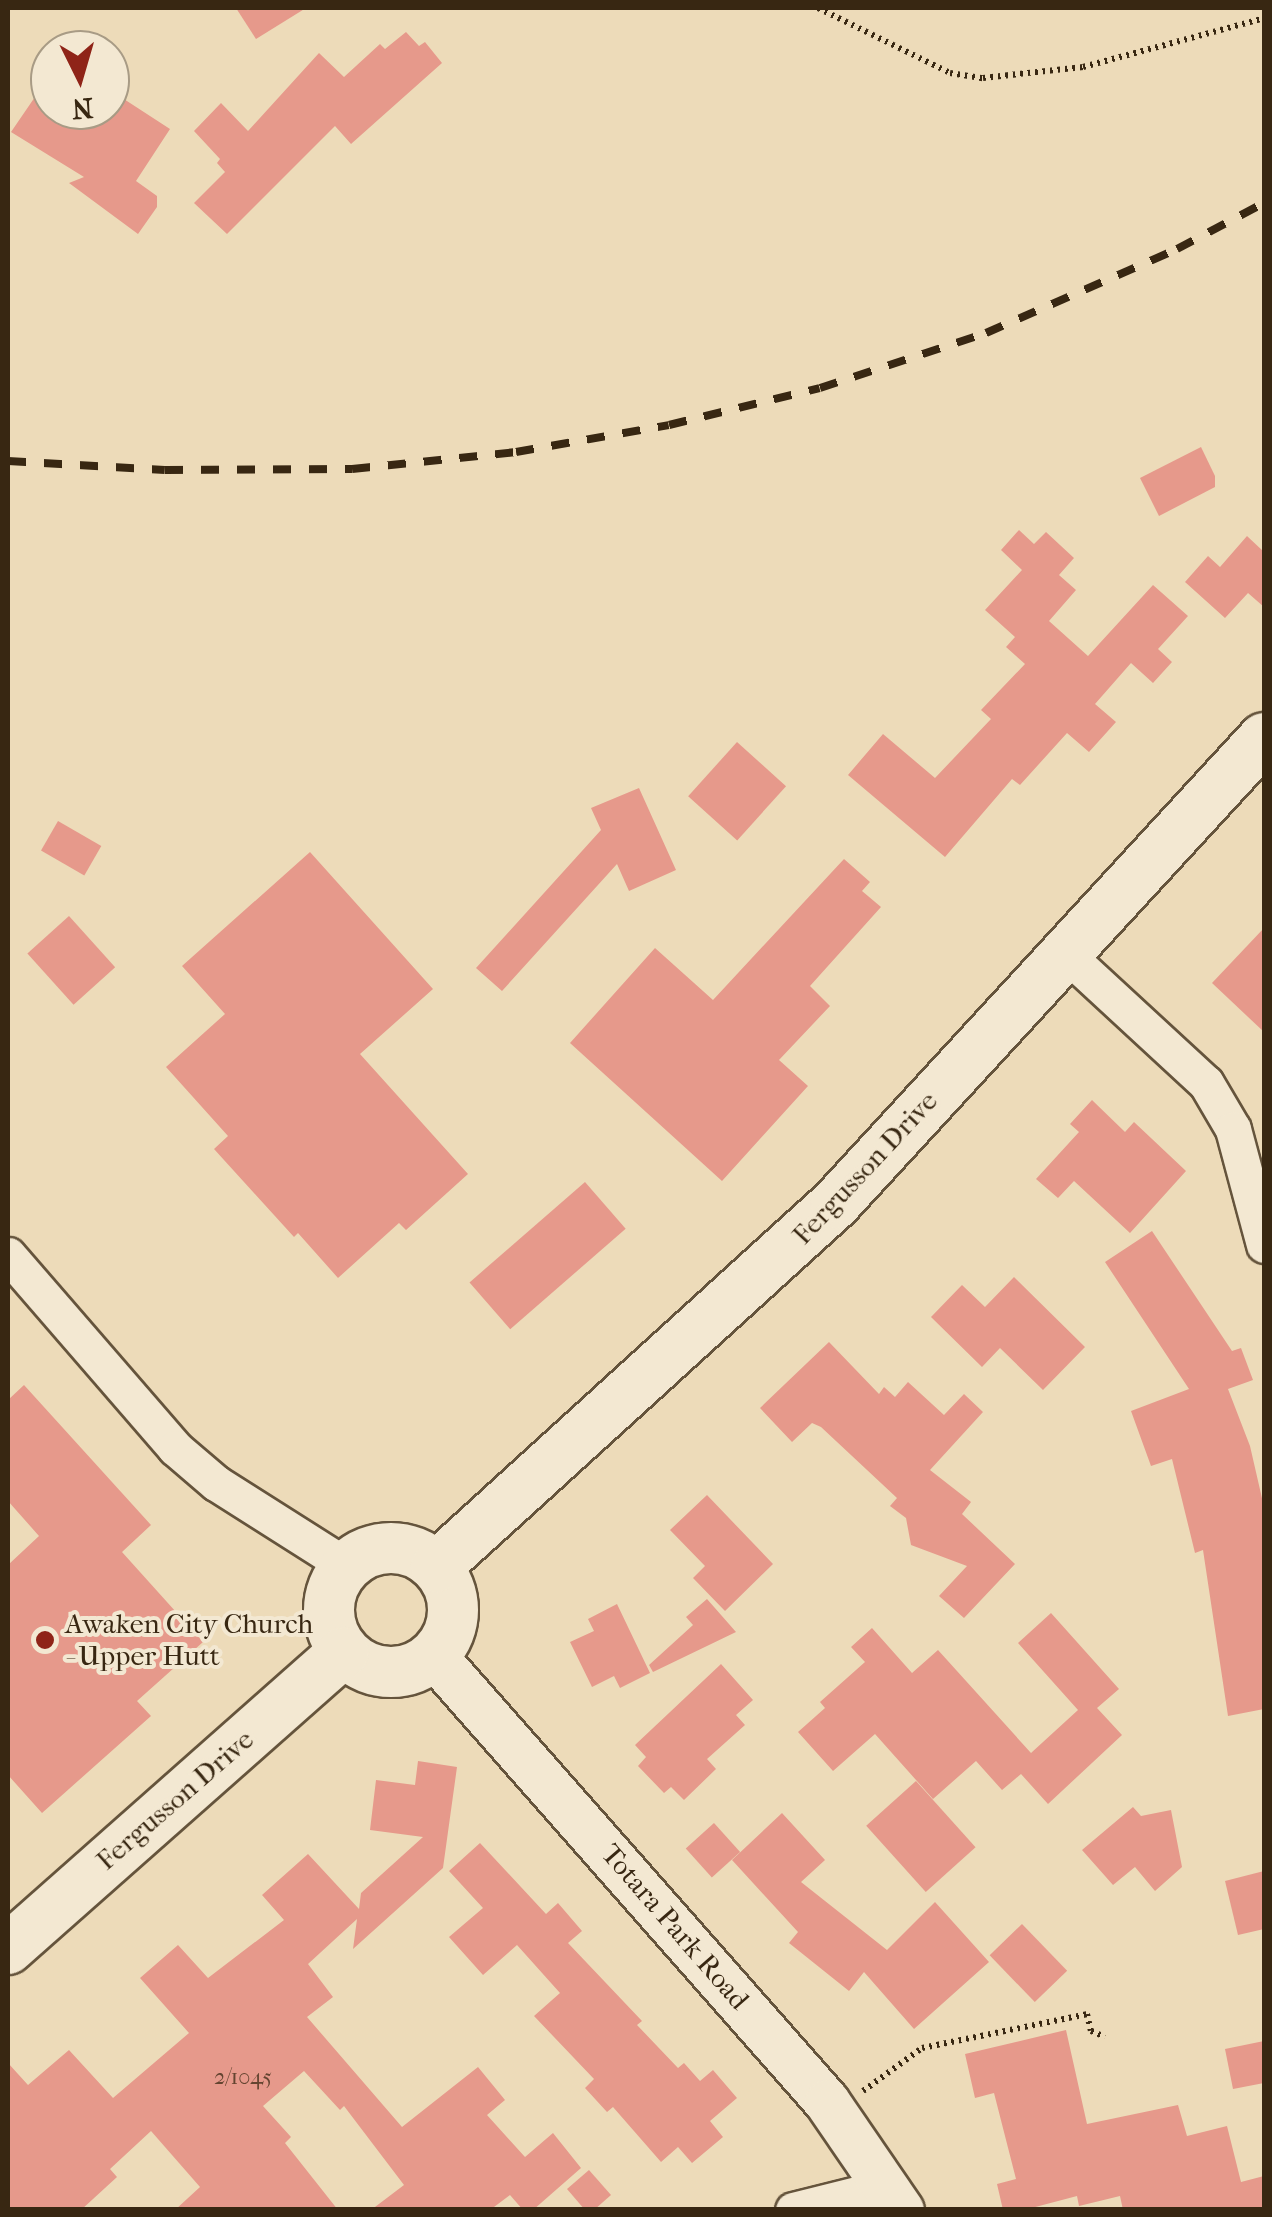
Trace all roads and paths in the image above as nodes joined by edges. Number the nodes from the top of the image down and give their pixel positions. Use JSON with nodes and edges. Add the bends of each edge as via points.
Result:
{"nodes":[{"id":1,"x":818,"y":8,"type":"edge"},
{"id":2,"x":1264,"y":18,"type":"edge"},
{"id":3,"x":1264,"y":738,"type":"edge"},
{"id":4,"x":1066,"y":954,"type":"junction"},
{"id":5,"x":1264,"y":1245,"type":"edge"},
{"id":6,"x":8,"y":1256,"type":"edge"},
{"id":7,"x":348,"y":1566,"type":"junction"},
{"id":8,"x":436,"y":1568,"type":"junction"},
{"id":9,"x":344,"y":1652,"type":"junction"},
{"id":10,"x":434,"y":1656,"type":"junction"},
{"id":11,"x":8,"y":1948,"type":"edge"},
{"id":12,"x":1105,"y":2036,"type":"dead end"},
{"id":13,"x":834,"y":2112,"type":"junction"},
{"id":14,"x":895,"y":2198,"type":"edge"},
{"id":15,"x":793,"y":2210,"type":"edge"}],
"edges":[{"from":1,"to":2,"type":"path","via":[[950,74],[984,78],[1083,66]]},
{"from":3,"to":4,"type":"main road","name":"Fergusson Drive"},
{"from":4,"to":5,"type":"street","via":[[1206,1082],[1233,1129]]},
{"from":4,"to":8,"type":"main road","name":"Fergusson Drive","via":[[836,1203]]},
{"from":6,"to":7,"type":"street","via":[[176,1448],[257,1512]]},
{"from":7,"to":8,"type":"main road","via":[[378,1550],[400,1549]]},
{"from":7,"to":9,"type":"main road","via":[[334,1584],[328,1610]]},
{"from":8,"to":10,"type":"main road","via":[[454,1613]]},
{"from":9,"to":10,"type":"main road","via":[[360,1665],[398,1672]]},
{"from":9,"to":11,"type":"main road","name":"Fergusson Drive"},
{"from":10,"to":13,"type":"street","name":"Totara Park Road"},
{"from":12,"to":13,"type":"path","via":[[1091,2031],[1086,2014],[922,2048]]},
{"from":13,"to":14,"type":"street","name":"Totara Park Road"},
{"from":14,"to":15,"type":"street"}]}
